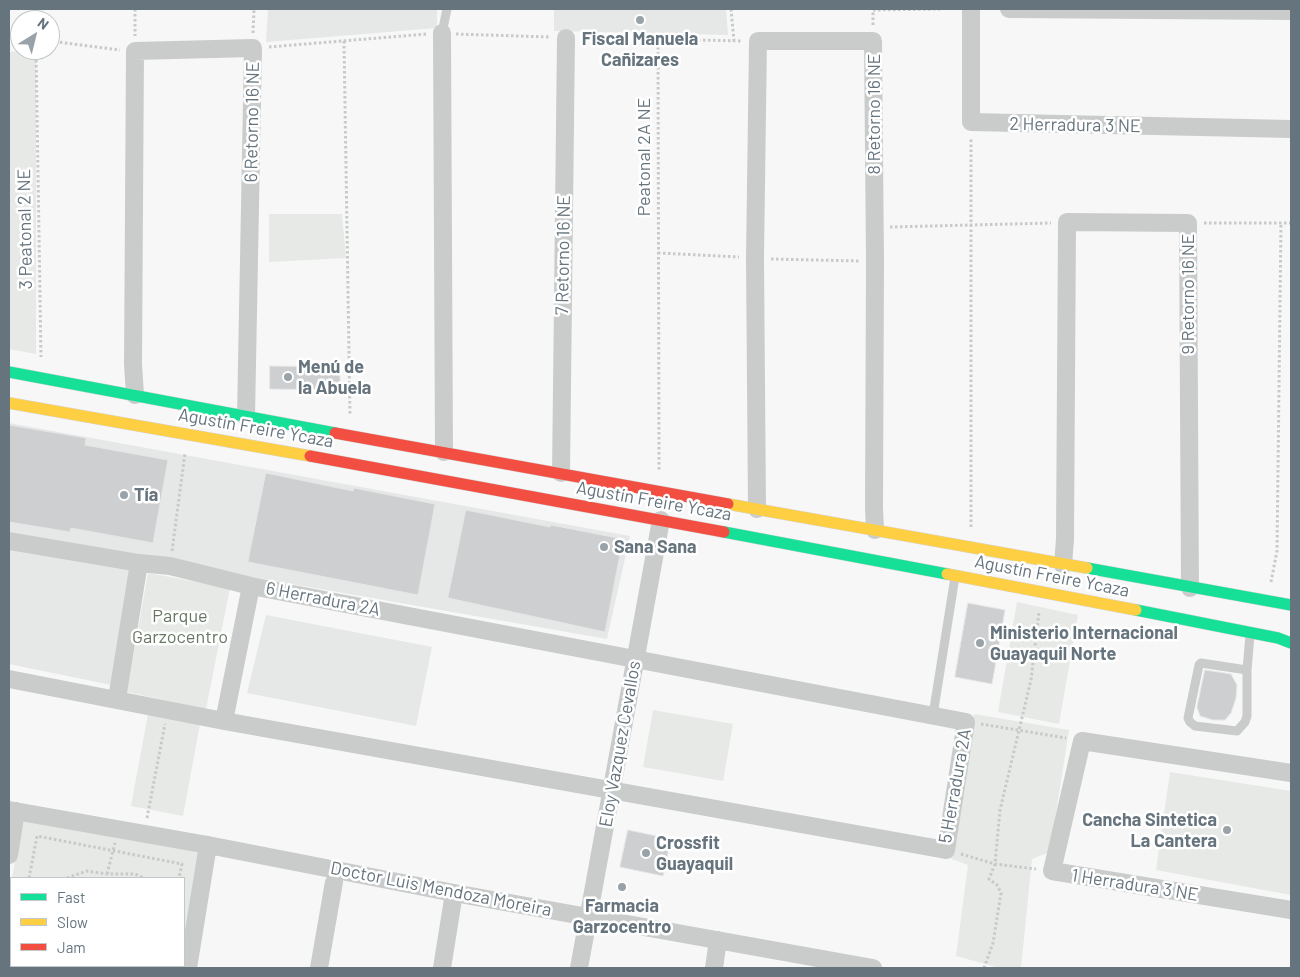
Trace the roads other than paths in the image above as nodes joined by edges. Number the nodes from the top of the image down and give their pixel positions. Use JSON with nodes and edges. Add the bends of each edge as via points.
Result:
{"nodes":[{"id":1,"x":447,"y":9,"type":"edge"},
{"id":2,"x":971,"y":9,"type":"edge"},
{"id":3,"x":1009,"y":9,"type":"edge"},
{"id":4,"x":1291,"y":11,"type":"edge"},
{"id":5,"x":442,"y":33,"type":"joint"},
{"id":6,"x":566,"y":38,"type":"road end"},
{"id":7,"x":1291,"y":129,"type":"edge"},
{"id":8,"x":9,"y":372,"type":"edge"},
{"id":9,"x":135,"y":395,"type":"junction"},
{"id":10,"x":9,"y":403,"type":"edge"},
{"id":11,"x":246,"y":417,"type":"junction"},
{"id":12,"x":444,"y":452,"type":"junction"},
{"id":13,"x":561,"y":473,"type":"junction"},
{"id":14,"x":757,"y":509,"type":"junction"},
{"id":15,"x":661,"y":520,"type":"junction"},
{"id":16,"x":875,"y":530,"type":"junction"},
{"id":17,"x":9,"y":541,"type":"edge"},
{"id":18,"x":139,"y":563,"type":"junction"},
{"id":19,"x":1063,"y":565,"type":"junction"},
{"id":20,"x":955,"y":574,"type":"junction"},
{"id":21,"x":251,"y":586,"type":"junction"},
{"id":22,"x":1190,"y":588,"type":"junction"},
{"id":23,"x":1291,"y":605,"type":"edge"},
{"id":24,"x":1250,"y":633,"type":"junction"},
{"id":25,"x":1291,"y":643,"type":"edge"},
{"id":26,"x":636,"y":658,"type":"junction"},
{"id":27,"x":1247,"y":670,"type":"junction"},
{"id":28,"x":9,"y":679,"type":"edge"},
{"id":29,"x":117,"y":699,"type":"junction"},
{"id":30,"x":933,"y":715,"type":"junction"},
{"id":31,"x":224,"y":721,"type":"junction"},
{"id":32,"x":1291,"y":774,"type":"edge"},
{"id":33,"x":612,"y":790,"type":"junction"},
{"id":34,"x":12,"y":810,"type":"edge"},
{"id":35,"x":208,"y":845,"type":"junction"},
{"id":36,"x":9,"y":854,"type":"edge"},
{"id":37,"x":334,"y":882,"type":"dead end"},
{"id":38,"x":454,"y":893,"type":"junction"},
{"id":39,"x":1291,"y":910,"type":"edge"},
{"id":40,"x":588,"y":917,"type":"junction"},
{"id":41,"x":718,"y":940,"type":"junction"},
{"id":42,"x":846,"y":966,"type":"edge"},
{"id":43,"x":188,"y":968,"type":"edge"},
{"id":44,"x":319,"y":968,"type":"edge"},
{"id":45,"x":442,"y":968,"type":"edge"},
{"id":46,"x":579,"y":968,"type":"edge"},
{"id":47,"x":714,"y":968,"type":"edge"},
{"id":48,"x":873,"y":968,"type":"edge"}],
"edges":[{"from":1,"to":5,"type":"lane"},
{"from":2,"to":7,"type":"street","name":"2 Herradura 3 NE","via":[[972,122]]},
{"from":3,"to":4,"type":"street"},
{"from":5,"to":12,"type":"street"},
{"from":6,"to":13,"type":"street","name":"7 Retorno 16 NE"},
{"from":8,"to":9,"type":"main road","name":"Agustín Freire Ycaza"},
{"from":9,"to":11,"type":"main road","name":"Agustín Freire Ycaza"},
{"from":9,"to":11,"type":"street","name":"6 Retorno 16 NE","via":[[136,51],[253,48]]},
{"from":10,"to":15,"type":"main road","name":"Agustín Freire Ycaza"},
{"from":11,"to":12,"type":"main road","name":"Agustín Freire Ycaza"},
{"from":12,"to":13,"type":"main road","name":"Agustín Freire Ycaza"},
{"from":13,"to":14,"type":"main road","name":"Agustín Freire Ycaza"},
{"from":14,"to":16,"type":"main road","name":"Agustín Freire Ycaza"},
{"from":14,"to":16,"type":"street","name":"8 Retorno 16 NE","via":[[755,258],[758,41],[873,41]]},
{"from":15,"to":20,"type":"main road","name":"Agustín Freire Ycaza"},
{"from":15,"to":26,"type":"street","name":"Eloy Vazquez Cevallos"},
{"from":16,"to":19,"type":"main road","name":"Agustín Freire Ycaza"},
{"from":17,"to":18,"type":"street","name":"6 Herradura 2A"},
{"from":18,"to":21,"type":"street","name":"6 Herradura 2A","via":[[170,566]]},
{"from":18,"to":29,"type":"street"},
{"from":19,"to":22,"type":"main road","name":"Agustín Freire Ycaza"},
{"from":19,"to":22,"type":"street","name":"9 Retorno 16 NE","via":[[1066,539],[1067,222],[1188,223]]},
{"from":20,"to":24,"type":"main road","name":"Agustín Freire Ycaza"},
{"from":20,"to":30,"type":"lane"},
{"from":21,"to":26,"type":"street","name":"6 Herradura 2A"},
{"from":21,"to":31,"type":"street"},
{"from":22,"to":23,"type":"main road","name":"Agustín Freire Ycaza"},
{"from":24,"to":25,"type":"main road","name":"Agustín Freire Ycaza"},
{"from":24,"to":27,"type":"lane"},
{"from":26,"to":30,"type":"street","name":"5 Herradura 2A"},
{"from":26,"to":33,"type":"street","name":"Eloy Vazquez Cevallos"},
{"from":27,"to":27,"type":"lane","via":[[1247,716],[1237,731],[1195,726],[1190,722],[1197,668],[1201,663]]},
{"from":28,"to":29,"type":"street"},
{"from":29,"to":31,"type":"street"},
{"from":30,"to":33,"type":"street","name":"5 Herradura 2A","via":[[966,722],[946,850]]},
{"from":31,"to":33,"type":"street"},
{"from":32,"to":39,"type":"street","name":"1 Herradura 3 NE","via":[[1082,741],[1052,871]]},
{"from":33,"to":40,"type":"street","name":"Eloy Vazquez Cevallos"},
{"from":34,"to":35,"type":"street","name":"Doctor Luis Mendoza Moreira"},
{"from":34,"to":36,"type":"street"},
{"from":35,"to":38,"type":"street","name":"Doctor Luis Mendoza Moreira"},
{"from":35,"to":43,"type":"street"},
{"from":37,"to":44,"type":"street"},
{"from":38,"to":40,"type":"street","name":"Doctor Luis Mendoza Moreira"},
{"from":38,"to":45,"type":"street"},
{"from":40,"to":41,"type":"street","name":"Doctor Luis Mendoza Moreira"},
{"from":40,"to":46,"type":"street","name":"Eloy Vazquez Cevallos"},
{"from":41,"to":42,"type":"street","name":"Doctor Luis Mendoza Moreira"},
{"from":41,"to":47,"type":"street"},
{"from":42,"to":48,"type":"street","name":"Doctor Luis Mendoza Moreira"}]}
